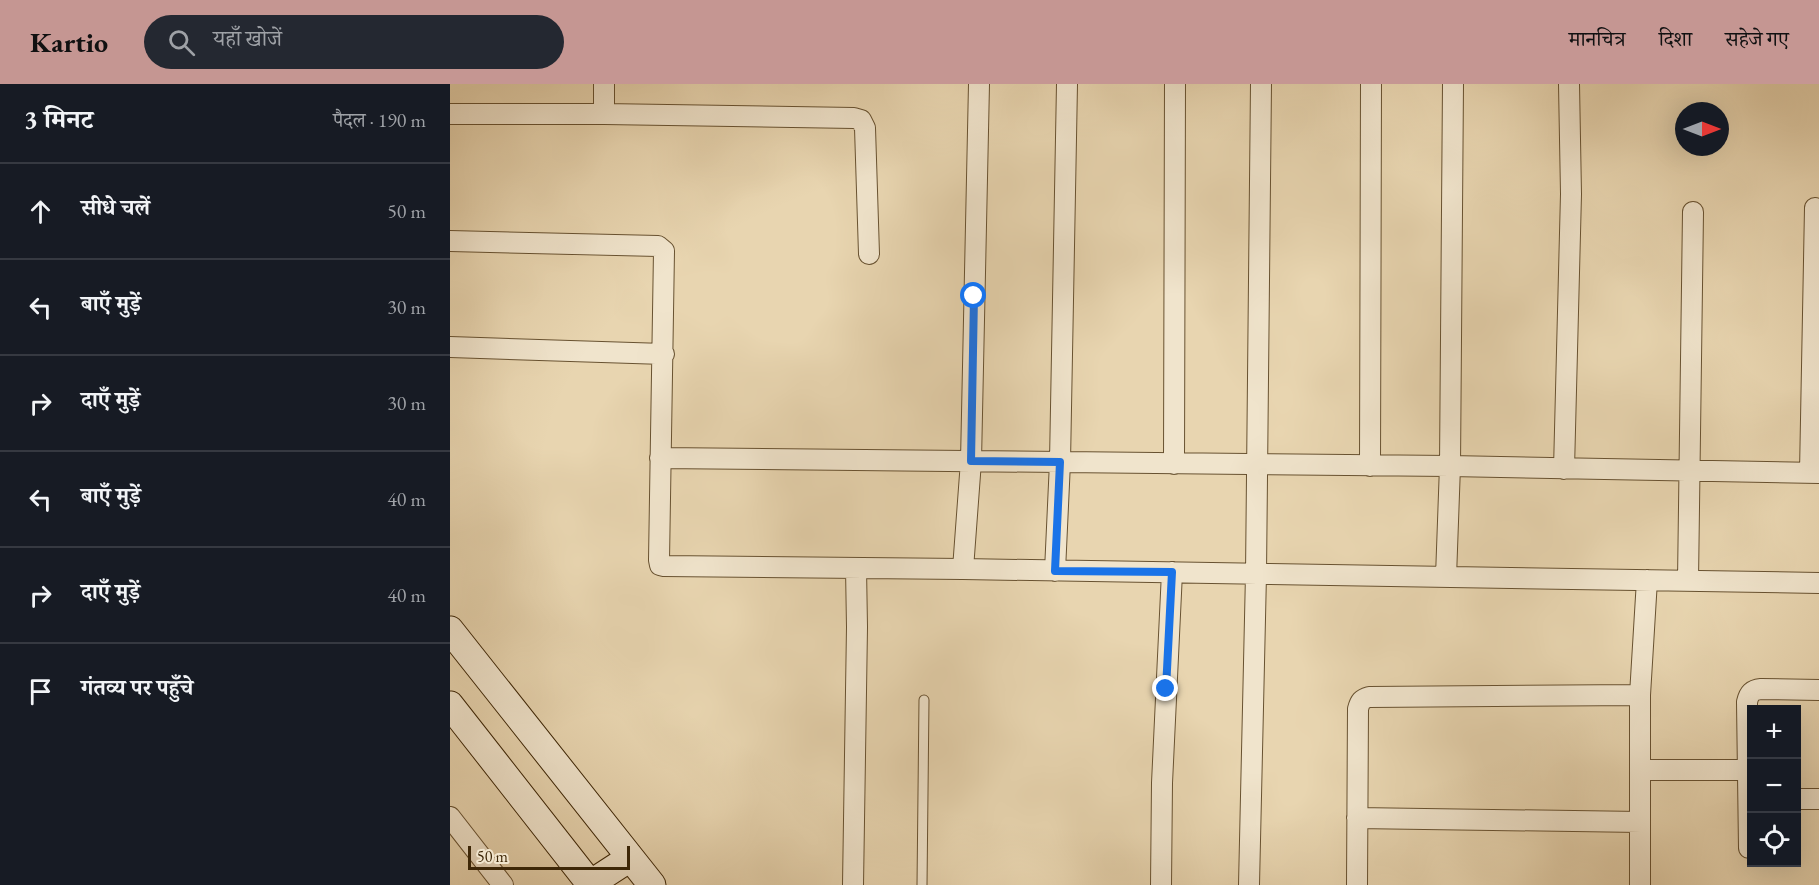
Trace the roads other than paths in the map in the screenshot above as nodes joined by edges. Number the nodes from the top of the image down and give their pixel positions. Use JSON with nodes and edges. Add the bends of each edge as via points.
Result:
{"nodes":[{"id":1,"x":604,"y":84,"type":"edge"},
{"id":2,"x":979,"y":84,"type":"edge"},
{"id":3,"x":1067,"y":84,"type":"edge"},
{"id":4,"x":1175,"y":84,"type":"edge"},
{"id":5,"x":1261,"y":84,"type":"edge"},
{"id":6,"x":1371,"y":84,"type":"edge"},
{"id":7,"x":1453,"y":84,"type":"edge"},
{"id":8,"x":1569,"y":84,"type":"edge"},
{"id":9,"x":450,"y":114,"type":"edge"},
{"id":10,"x":604,"y":114,"type":"junction"},
{"id":11,"x":1815,"y":208,"type":"dead end"},
{"id":12,"x":1693,"y":213,"type":"dead end"},
{"id":13,"x":450,"y":241,"type":"edge"},
{"id":14,"x":869,"y":254,"type":"dead end"},
{"id":15,"x":450,"y":347,"type":"edge"},
{"id":16,"x":664,"y":354,"type":"junction"},
{"id":17,"x":660,"y":458,"type":"junction"},
{"id":18,"x":971,"y":461,"type":"junction"},
{"id":19,"x":1060,"y":462,"type":"junction"},
{"id":20,"x":1174,"y":464,"type":"junction"},
{"id":21,"x":1257,"y":464,"type":"junction"},
{"id":22,"x":1370,"y":466,"type":"junction"},
{"id":23,"x":1450,"y":466,"type":"junction"},
{"id":24,"x":1564,"y":469,"type":"junction"},
{"id":25,"x":1689,"y":471,"type":"junction"},
{"id":26,"x":1815,"y":473,"type":"edge"},
{"id":27,"x":856,"y":568,"type":"junction"},
{"id":28,"x":963,"y":569,"type":"junction"},
{"id":29,"x":1055,"y":571,"type":"junction"},
{"id":30,"x":1172,"y":572,"type":"junction"},
{"id":31,"x":1256,"y":574,"type":"junction"},
{"id":32,"x":1446,"y":577,"type":"junction"},
{"id":33,"x":1647,"y":580,"type":"junction"},
{"id":34,"x":1688,"y":581,"type":"junction"},
{"id":35,"x":1819,"y":583,"type":"edge"},
{"id":36,"x":450,"y":630,"type":"edge"},
{"id":37,"x":1819,"y":690,"type":"edge"},
{"id":38,"x":1640,"y":695,"type":"junction"},
{"id":39,"x":924,"y":700,"type":"dead end"},
{"id":40,"x":450,"y":705,"type":"edge"},
{"id":41,"x":1748,"y":759,"type":"edge"},
{"id":42,"x":1640,"y":770,"type":"junction"},
{"id":43,"x":1747,"y":770,"type":"edge"},
{"id":44,"x":1801,"y":799,"type":"edge"},
{"id":45,"x":1819,"y":799,"type":"edge"},
{"id":46,"x":450,"y":817,"type":"edge"},
{"id":47,"x":1358,"y":818,"type":"junction"},
{"id":48,"x":1640,"y":822,"type":"junction"},
{"id":49,"x":630,"y":858,"type":"junction"},
{"id":50,"x":503,"y":885,"type":"edge"},
{"id":51,"x":591,"y":885,"type":"edge"},
{"id":52,"x":652,"y":885,"type":"edge"},
{"id":53,"x":853,"y":885,"type":"edge"},
{"id":54,"x":922,"y":885,"type":"edge"},
{"id":55,"x":1161,"y":885,"type":"edge"},
{"id":56,"x":1249,"y":885,"type":"edge"},
{"id":57,"x":1357,"y":885,"type":"edge"},
{"id":58,"x":1640,"y":885,"type":"edge"}],
"edges":[{"from":1,"to":10,"type":"street"},
{"from":2,"to":18,"type":"street"},
{"from":3,"to":19,"type":"street"},
{"from":4,"to":20,"type":"street"},
{"from":5,"to":21,"type":"street"},
{"from":6,"to":22,"type":"street"},
{"from":7,"to":23,"type":"street"},
{"from":8,"to":24,"type":"street"},
{"from":9,"to":10,"type":"street"},
{"from":10,"to":14,"type":"street","via":[[861,120],[865,128]]},
{"from":11,"to":26,"type":"street"},
{"from":12,"to":25,"type":"street"},
{"from":13,"to":16,"type":"street","via":[[662,247]]},
{"from":15,"to":16,"type":"street"},
{"from":16,"to":17,"type":"street"},
{"from":17,"to":18,"type":"street"},
{"from":17,"to":27,"type":"street","via":[[660,565]]},
{"from":18,"to":19,"type":"street"},
{"from":18,"to":28,"type":"street"},
{"from":19,"to":20,"type":"street"},
{"from":19,"to":29,"type":"street"},
{"from":20,"to":21,"type":"street"},
{"from":21,"to":22,"type":"street"},
{"from":21,"to":31,"type":"street"},
{"from":22,"to":23,"type":"street"},
{"from":23,"to":24,"type":"street"},
{"from":23,"to":32,"type":"street"},
{"from":24,"to":25,"type":"street"},
{"from":25,"to":26,"type":"street"},
{"from":25,"to":34,"type":"street"},
{"from":27,"to":28,"type":"street"},
{"from":27,"to":53,"type":"street"},
{"from":28,"to":29,"type":"street"},
{"from":29,"to":30,"type":"street"},
{"from":30,"to":31,"type":"street"},
{"from":30,"to":55,"type":"street"},
{"from":31,"to":32,"type":"street"},
{"from":31,"to":56,"type":"street"},
{"from":32,"to":33,"type":"street"},
{"from":33,"to":34,"type":"street"},
{"from":33,"to":38,"type":"street"},
{"from":34,"to":35,"type":"street"},
{"from":36,"to":49,"type":"street"},
{"from":37,"to":41,"type":"street","via":[[1761,689],[1749,694]]},
{"from":38,"to":42,"type":"street"},
{"from":38,"to":47,"type":"street","via":[[1364,698],[1358,709]]},
{"from":39,"to":54,"type":"lane"},
{"from":40,"to":51,"type":"street"},
{"from":42,"to":43,"type":"street"},
{"from":42,"to":48,"type":"street"},
{"from":44,"to":45,"type":"street"},
{"from":46,"to":50,"type":"street"},
{"from":47,"to":48,"type":"street"},
{"from":47,"to":57,"type":"street"},
{"from":48,"to":58,"type":"street"},
{"from":49,"to":51,"type":"street"},
{"from":49,"to":52,"type":"street"}]}
